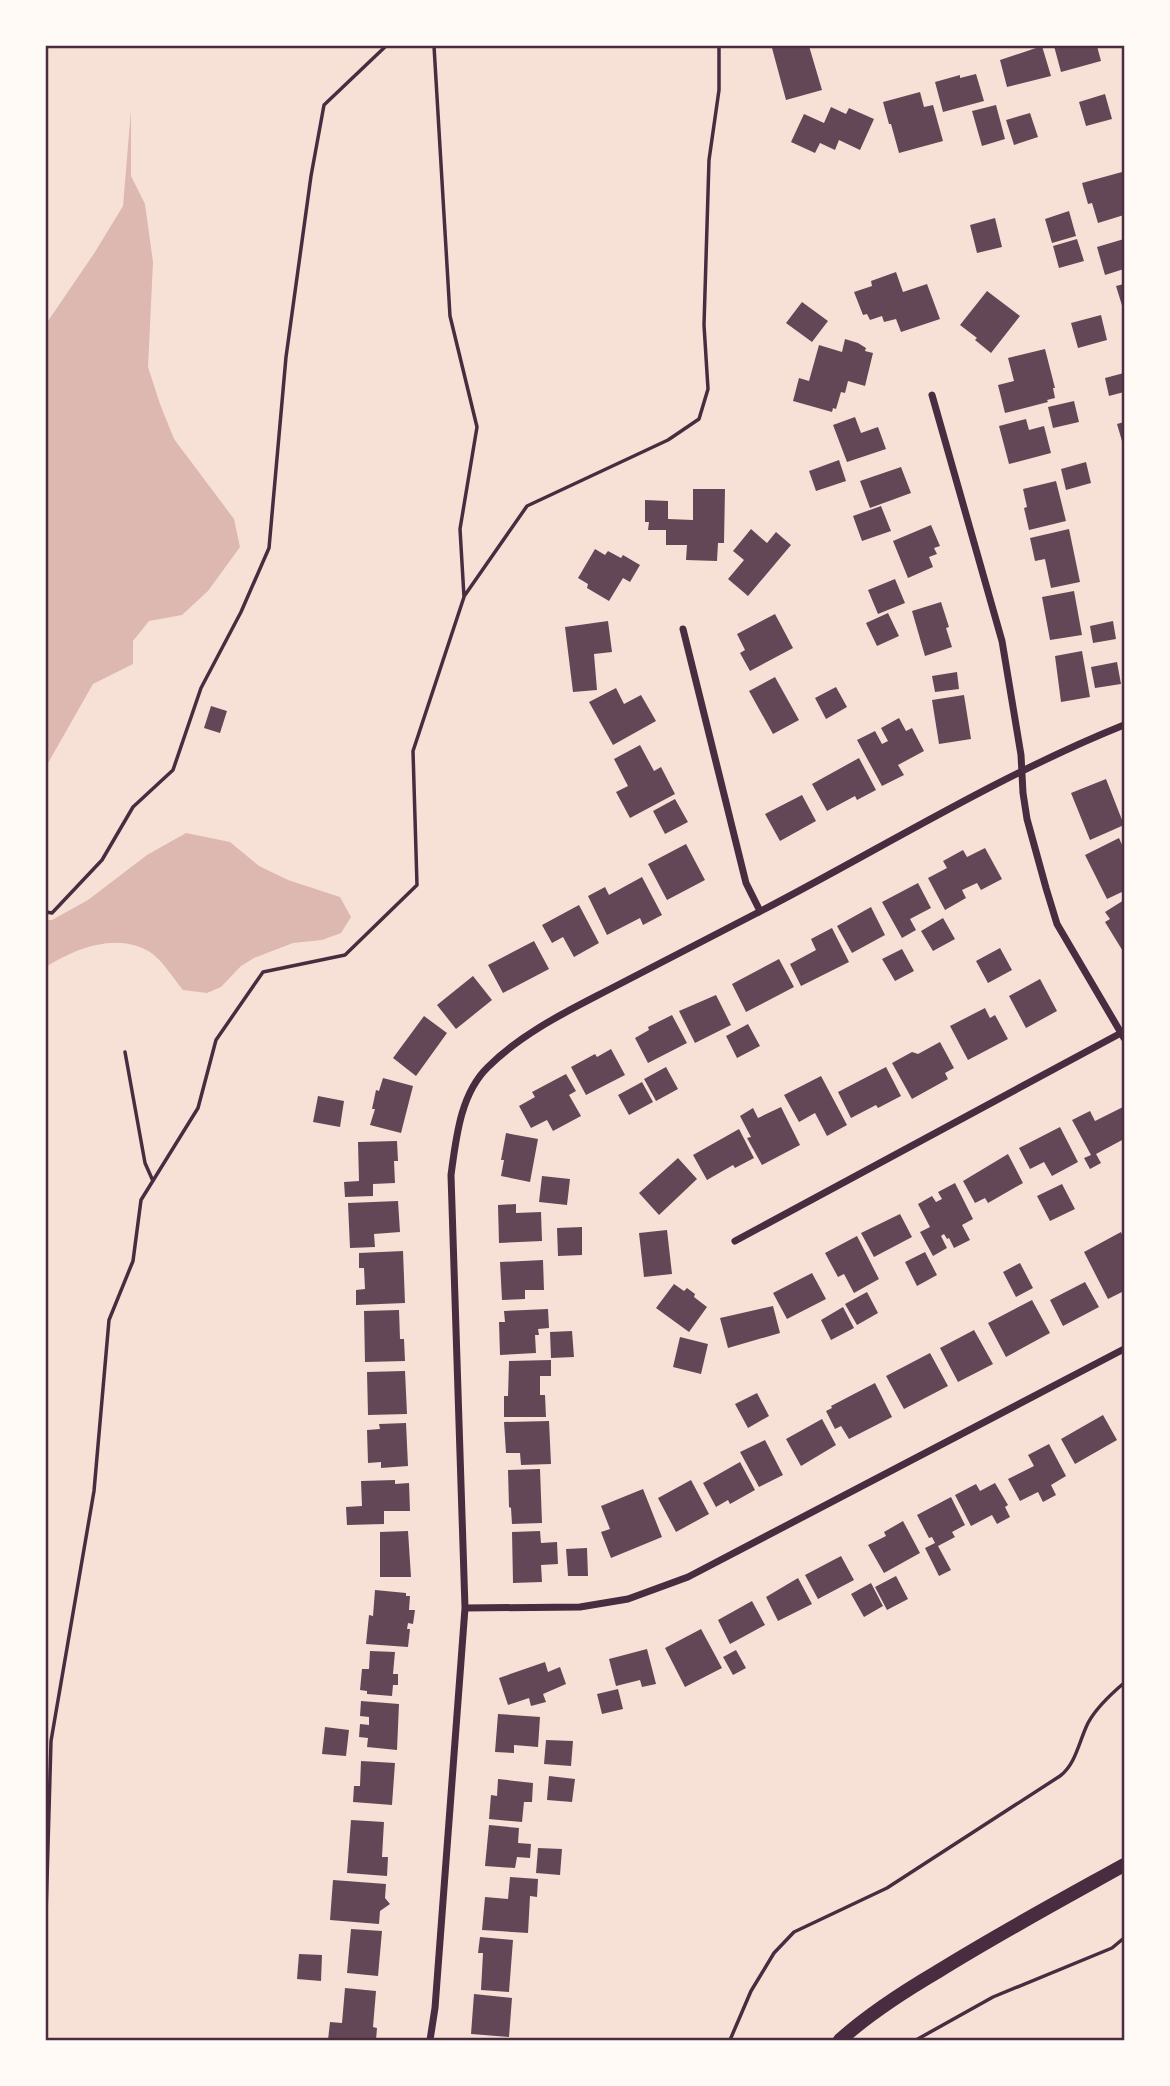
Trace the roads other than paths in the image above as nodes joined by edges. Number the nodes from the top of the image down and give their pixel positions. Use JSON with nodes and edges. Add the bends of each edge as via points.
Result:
{"nodes":[{"id":1,"x":932,"y":395,"type":"dead end"},
{"id":2,"x":683,"y":629,"type":"dead end"},
{"id":3,"x":1125,"y":725,"type":"edge"},
{"id":4,"x":1021,"y":772,"type":"junction"},
{"id":5,"x":760,"y":911,"type":"junction"},
{"id":6,"x":1123,"y":1035,"type":"edge"},
{"id":7,"x":735,"y":1241,"type":"dead end"},
{"id":8,"x":1125,"y":1349,"type":"edge"},
{"id":9,"x":466,"y":1608,"type":"junction"},
{"id":10,"x":1125,"y":1865,"type":"edge"},
{"id":11,"x":430,"y":2040,"type":"edge"},
{"id":12,"x":840,"y":2040,"type":"edge"}],
"edges":[{"from":1,"to":4,"type":"street","via":[[1002,640]]},
{"from":2,"to":5,"type":"street","via":[[746,883]]},
{"from":3,"to":4,"type":"street"},
{"from":4,"to":5,"type":"street"},
{"from":4,"to":6,"type":"street","via":[[1027,819],[1057,924]]},
{"from":5,"to":9,"type":"street","via":[[517,1040],[485,1069],[466,1101],[456,1135],[452,1175]]},
{"from":6,"to":7,"type":"street"},
{"from":8,"to":9,"type":"street","via":[[688,1577],[628,1600],[580,1608]]},
{"from":9,"to":11,"type":"street"},
{"from":10,"to":12,"type":"main road","via":[[977,1947],[898,1996]]}]}
